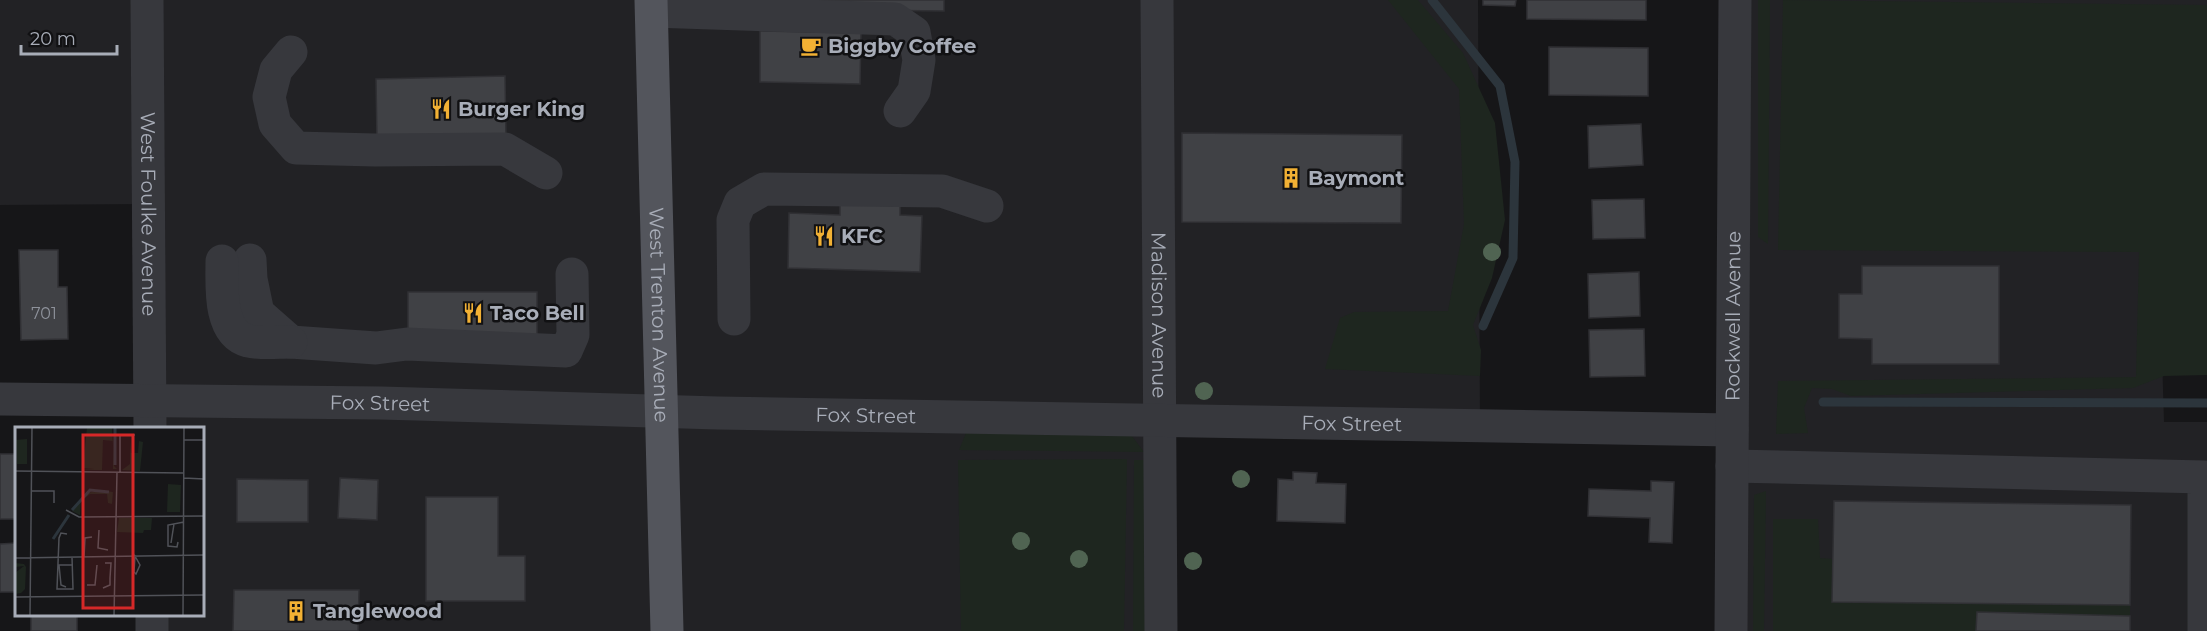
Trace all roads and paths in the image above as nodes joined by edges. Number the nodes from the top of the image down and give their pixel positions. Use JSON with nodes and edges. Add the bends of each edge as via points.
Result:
{"nodes":[{"id":1,"x":147,"y":0,"type":"edge"},
{"id":2,"x":1157,"y":0,"type":"edge"},
{"id":3,"x":1735,"y":0,"type":"edge"},
{"id":4,"x":651,"y":6,"type":"edge"},
{"id":5,"x":291,"y":52,"type":"dead end"},
{"id":6,"x":900,"y":111,"type":"dead end"},
{"id":7,"x":546,"y":173,"type":"dead end"},
{"id":8,"x":987,"y":206,"type":"dead end"},
{"id":9,"x":236,"y":261,"type":"dead end"},
{"id":10,"x":572,"y":274,"type":"dead end"},
{"id":11,"x":734,"y":319,"type":"dead end"},
{"id":12,"x":0,"y":399,"type":"edge"},
{"id":13,"x":660,"y":411,"type":"junction"},
{"id":14,"x":150,"y":415,"type":"edge"},
{"id":15,"x":1160,"y":420,"type":"junction"},
{"id":16,"x":1732,"y":430,"type":"junction"},
{"id":17,"x":1732,"y":466,"type":"junction"},
{"id":18,"x":667,"y":631,"type":"edge"},
{"id":19,"x":1161,"y":631,"type":"edge"},
{"id":20,"x":1731,"y":631,"type":"edge"},
{"id":21,"x":2204,"y":631,"type":"edge"}],
"edges":[{"from":1,"to":14,"type":"street","name":"West Foulke Avenue"},
{"from":2,"to":15,"type":"street","name":"Madison Avenue"},
{"from":3,"to":16,"type":"street","name":"Rockwell Avenue"},
{"from":4,"to":6,"type":"street","via":[[895,19],[914,32],[919,60],[914,91]]},
{"from":4,"to":13,"type":"main road","name":"West Trenton Avenue"},
{"from":5,"to":7,"type":"street","via":[[276,70],[270,97],[275,124],[296,148],[504,149]]},
{"from":8,"to":11,"type":"street","via":[[942,191],[764,189],[740,203],[733,220]]},
{"from":9,"to":10,"type":"street","via":[[251,279],[258,313],[291,342],[376,348],[407,344],[566,351],[573,334]]},
{"from":12,"to":14,"type":"street","name":"Fox Street"},
{"from":13,"to":14,"type":"street","name":"Fox Street","via":[[381,403]]},
{"from":13,"to":15,"type":"street","name":"Fox Street"},
{"from":13,"to":18,"type":"main road","name":"West Trenton Avenue"},
{"from":15,"to":16,"type":"street","name":"Fox Street"},
{"from":15,"to":19,"type":"street","name":"Madison Avenue"},
{"from":16,"to":17,"type":"street","name":"Rockwell Avenue"},
{"from":17,"to":20,"type":"street","name":"Rockwell Avenue"},
{"from":17,"to":21,"type":"street","via":[[2204,477]]}]}
